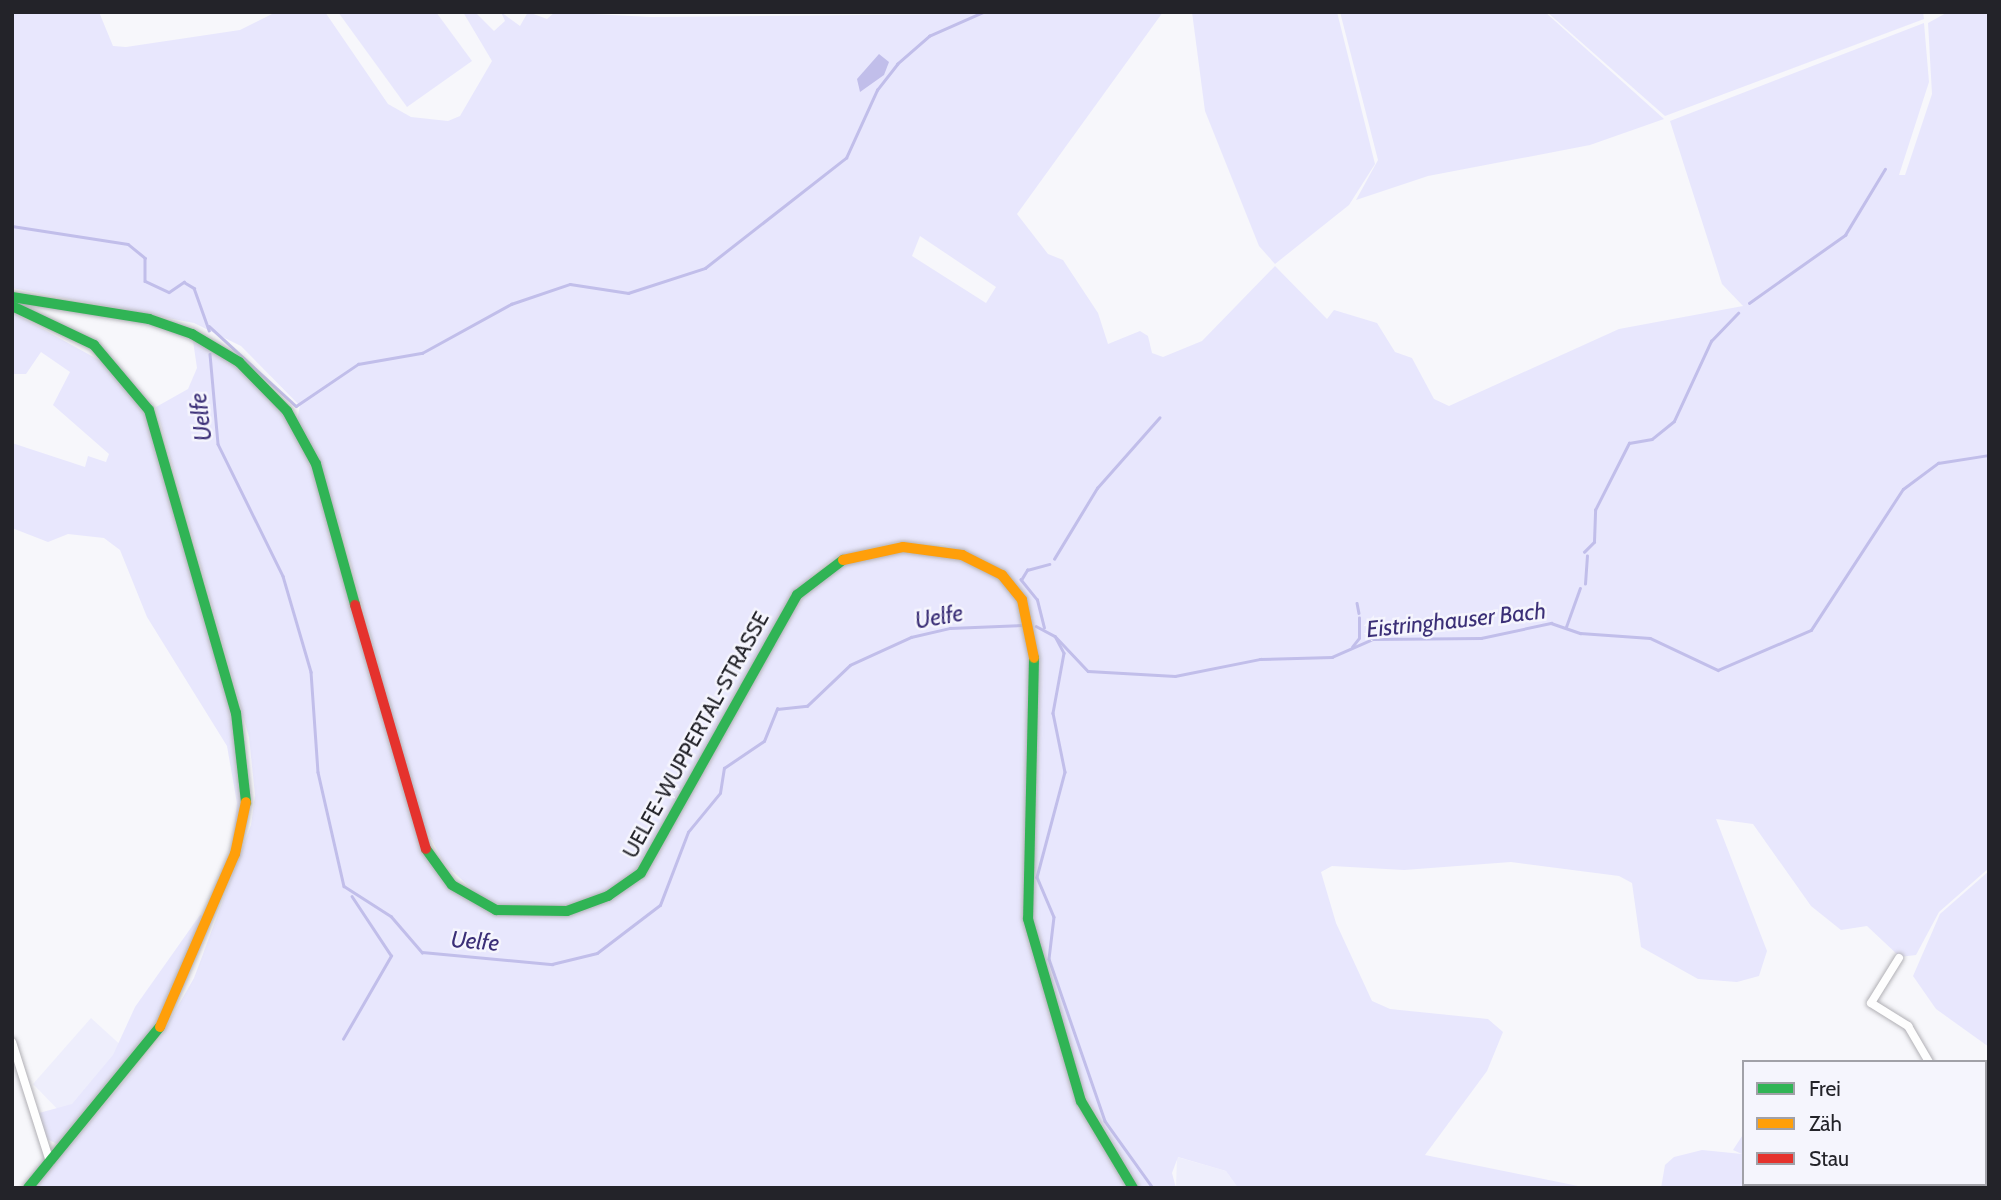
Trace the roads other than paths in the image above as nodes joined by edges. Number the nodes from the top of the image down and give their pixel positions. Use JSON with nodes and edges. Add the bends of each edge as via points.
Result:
{"nodes":[{"id":1,"x":12,"y":297,"type":"edge"},
{"id":2,"x":12,"y":306,"type":"edge"},
{"id":3,"x":1899,"y":958,"type":"dead end"},
{"id":4,"x":12,"y":1042,"type":"edge"},
{"id":5,"x":1928,"y":1060,"type":"edge"},
{"id":6,"x":50,"y":1162,"type":"junction"},
{"id":7,"x":28,"y":1188,"type":"edge"},
{"id":8,"x":1133,"y":1188,"type":"edge"}],
"edges":[{"from":1,"to":8,"type":"main road","name":"UELFE-WUPPERTAL-STRASSE","via":[[149,320],[192,334],[239,362],[287,411],[316,464],[421,841],[452,885],[496,910],[536,915],[579,908],[641,873],[797,595],[823,570],[855,554],[903,547],[962,555],[1002,575],[1025,606],[1034,641],[1028,919],[1081,1101]]},
{"from":2,"to":6,"type":"main road","via":[[94,345],[124,373],[149,410],[244,745],[249,788],[235,854],[173,1007],[141,1056]]},
{"from":3,"to":5,"type":"street","via":[[1871,1003],[1913,1031]]},
{"from":4,"to":6,"type":"street"},
{"from":6,"to":7,"type":"main road"}]}
